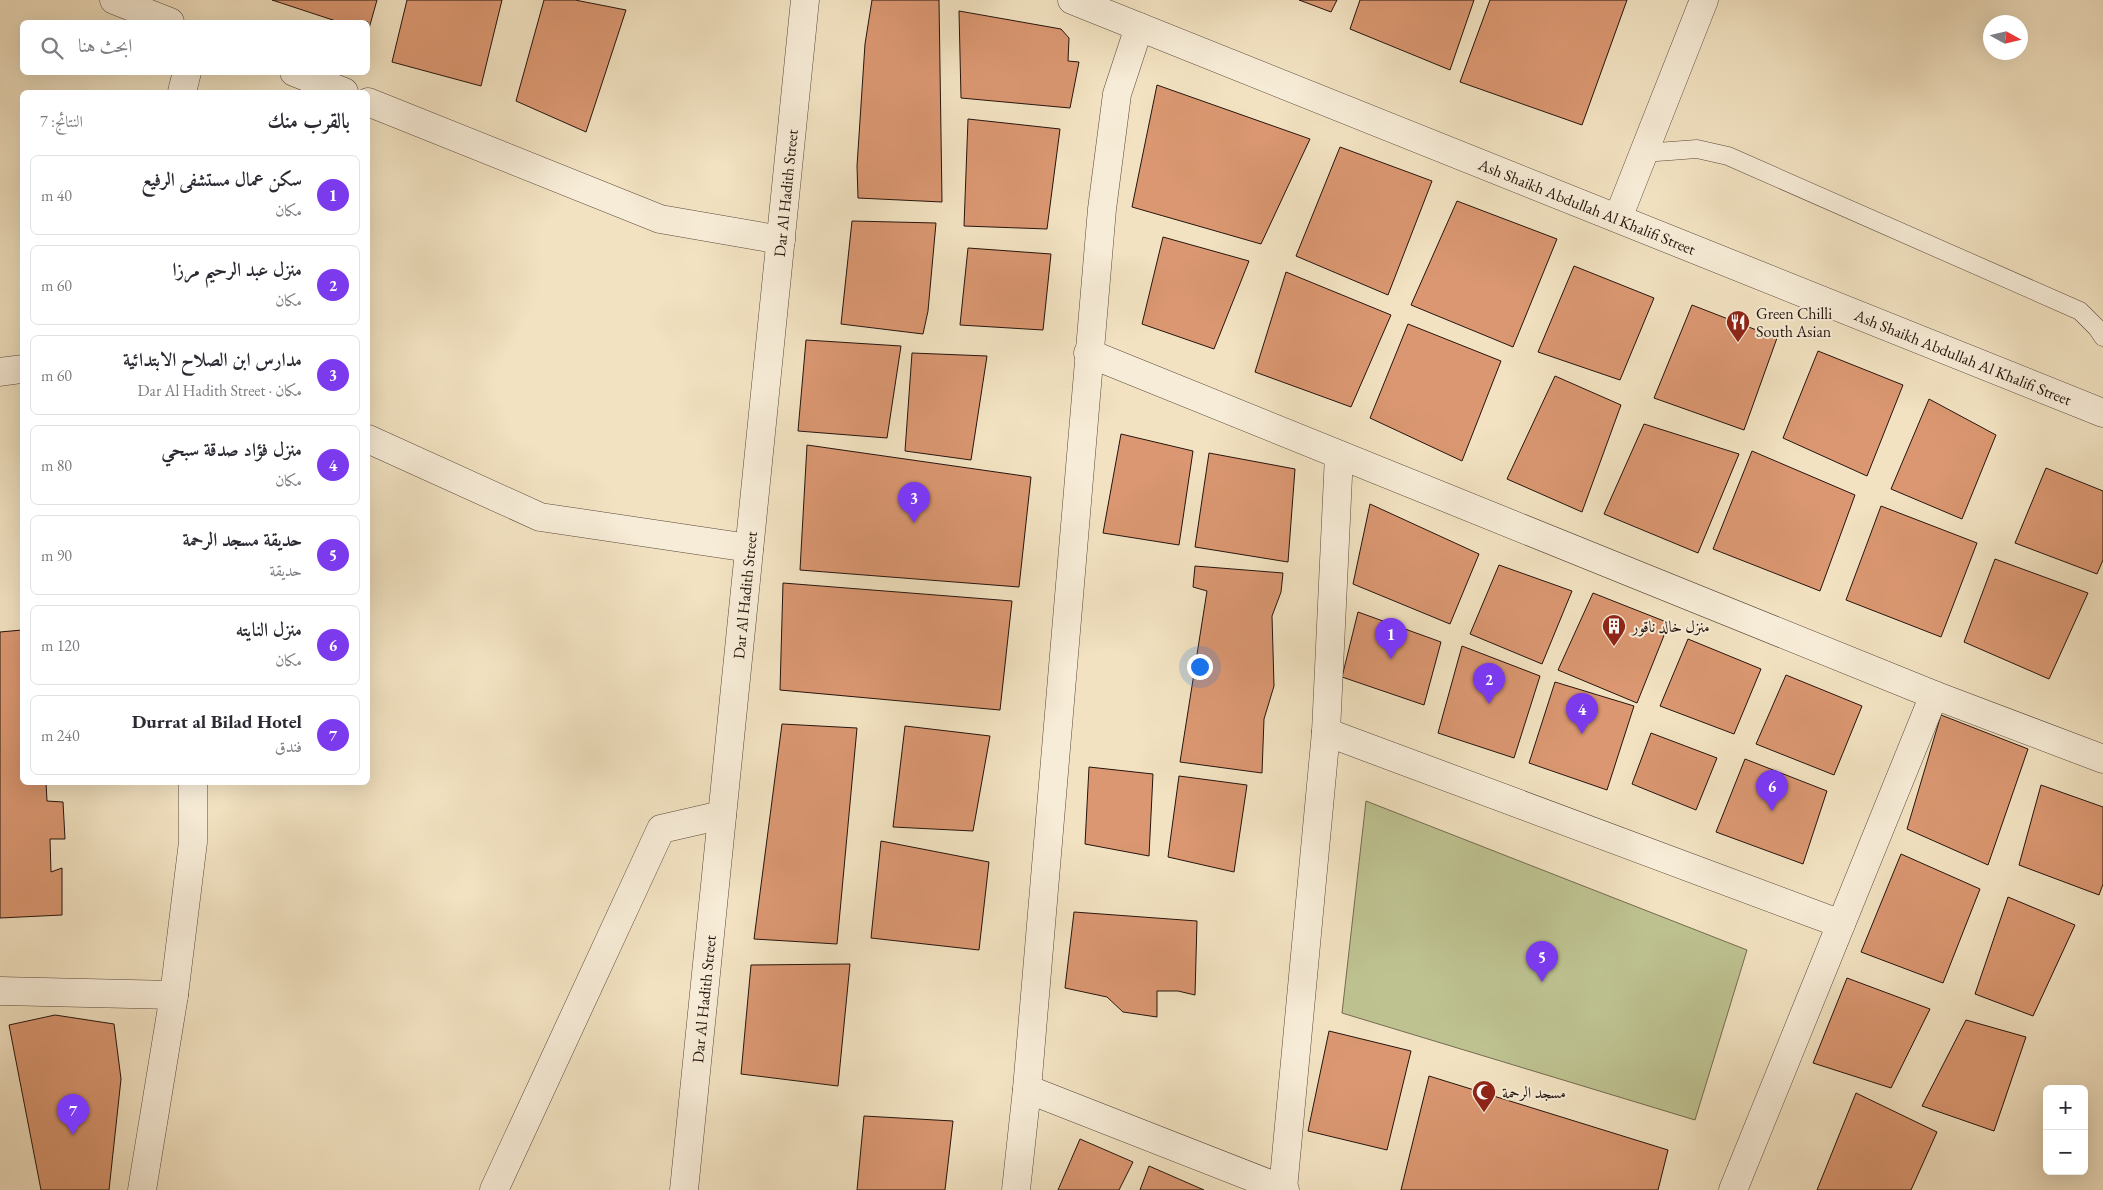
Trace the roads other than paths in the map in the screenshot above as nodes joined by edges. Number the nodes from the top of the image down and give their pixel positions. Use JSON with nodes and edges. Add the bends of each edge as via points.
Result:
{"nodes":[{"id":1,"x":114,"y":0,"type":"edge"},
{"id":2,"x":805,"y":0,"type":"edge"},
{"id":3,"x":1072,"y":0,"type":"edge"},
{"id":4,"x":1704,"y":0,"type":"edge"},
{"id":5,"x":165,"y":20,"type":"edge"},
{"id":6,"x":1139,"y":27,"type":"junction"},
{"id":7,"x":186,"y":75,"type":"edge"},
{"id":8,"x":302,"y":75,"type":"edge"},
{"id":9,"x":182,"y":90,"type":"edge"},
{"id":10,"x":339,"y":90,"type":"edge"},
{"id":11,"x":370,"y":103,"type":"edge"},
{"id":12,"x":1643,"y":154,"type":"junction"},
{"id":13,"x":1618,"y":218,"type":"junction"},
{"id":14,"x":781,"y":240,"type":"junction"},
{"id":15,"x":2103,"y":337,"type":"edge"},
{"id":16,"x":1088,"y":353,"type":"junction"},
{"id":17,"x":20,"y":369,"type":"edge"},
{"id":18,"x":0,"y":372,"type":"edge"},
{"id":19,"x":2103,"y":413,"type":"edge"},
{"id":20,"x":370,"y":439,"type":"edge"},
{"id":21,"x":1339,"y":454,"type":"junction"},
{"id":22,"x":750,"y":548,"type":"junction"},
{"id":23,"x":1934,"y":695,"type":"junction"},
{"id":24,"x":1326,"y":732,"type":"junction"},
{"id":25,"x":2103,"y":759,"type":"edge"},
{"id":26,"x":193,"y":785,"type":"edge"},
{"id":27,"x":722,"y":815,"type":"junction"},
{"id":28,"x":1840,"y":924,"type":"junction"},
{"id":29,"x":0,"y":990,"type":"edge"},
{"id":30,"x":174,"y":995,"type":"junction"},
{"id":31,"x":1027,"y":1089,"type":"junction"},
{"id":32,"x":1284,"y":1189,"type":"edge"},
{"id":33,"x":142,"y":1190,"type":"edge"},
{"id":34,"x":494,"y":1190,"type":"edge"},
{"id":35,"x":684,"y":1190,"type":"edge"},
{"id":36,"x":1016,"y":1190,"type":"edge"},
{"id":37,"x":1732,"y":1190,"type":"edge"}],
"edges":[{"from":1,"to":5,"type":"street"},
{"from":2,"to":14,"type":"street","name":"Dar Al Hadith Street"},
{"from":3,"to":6,"type":"street","name":"Ash Shaikh Abdullah Al Khalifi Street"},
{"from":4,"to":12,"type":"street"},
{"from":6,"to":13,"type":"street","name":"Ash Shaikh Abdullah Al Khalifi Street"},
{"from":6,"to":16,"type":"street","via":[[1117,94]]},
{"from":7,"to":9,"type":"street"},
{"from":8,"to":10,"type":"street"},
{"from":11,"to":14,"type":"street","via":[[660,219]]},
{"from":12,"to":13,"type":"street"},
{"from":12,"to":15,"type":"lane","via":[[1697,149],[1728,156],[2080,310]]},
{"from":13,"to":19,"type":"street","name":"Ash Shaikh Abdullah Al Khalifi Street"},
{"from":14,"to":22,"type":"street","name":"Dar Al Hadith Street"},
{"from":16,"to":21,"type":"street"},
{"from":16,"to":31,"type":"street"},
{"from":17,"to":18,"type":"street"},
{"from":20,"to":22,"type":"street","via":[[540,517]]},
{"from":21,"to":23,"type":"street"},
{"from":21,"to":24,"type":"street"},
{"from":22,"to":27,"type":"street","name":"Dar Al Hadith Street"},
{"from":23,"to":25,"type":"street"},
{"from":23,"to":28,"type":"street"},
{"from":24,"to":28,"type":"street"},
{"from":24,"to":32,"type":"street"},
{"from":26,"to":30,"type":"street","via":[[193,842]]},
{"from":27,"to":34,"type":"street","via":[[661,829]]},
{"from":27,"to":35,"type":"street","name":"Dar Al Hadith Street"},
{"from":28,"to":37,"type":"street"},
{"from":29,"to":30,"type":"street"},
{"from":30,"to":33,"type":"street"},
{"from":31,"to":32,"type":"street"},
{"from":31,"to":36,"type":"street"}]}
